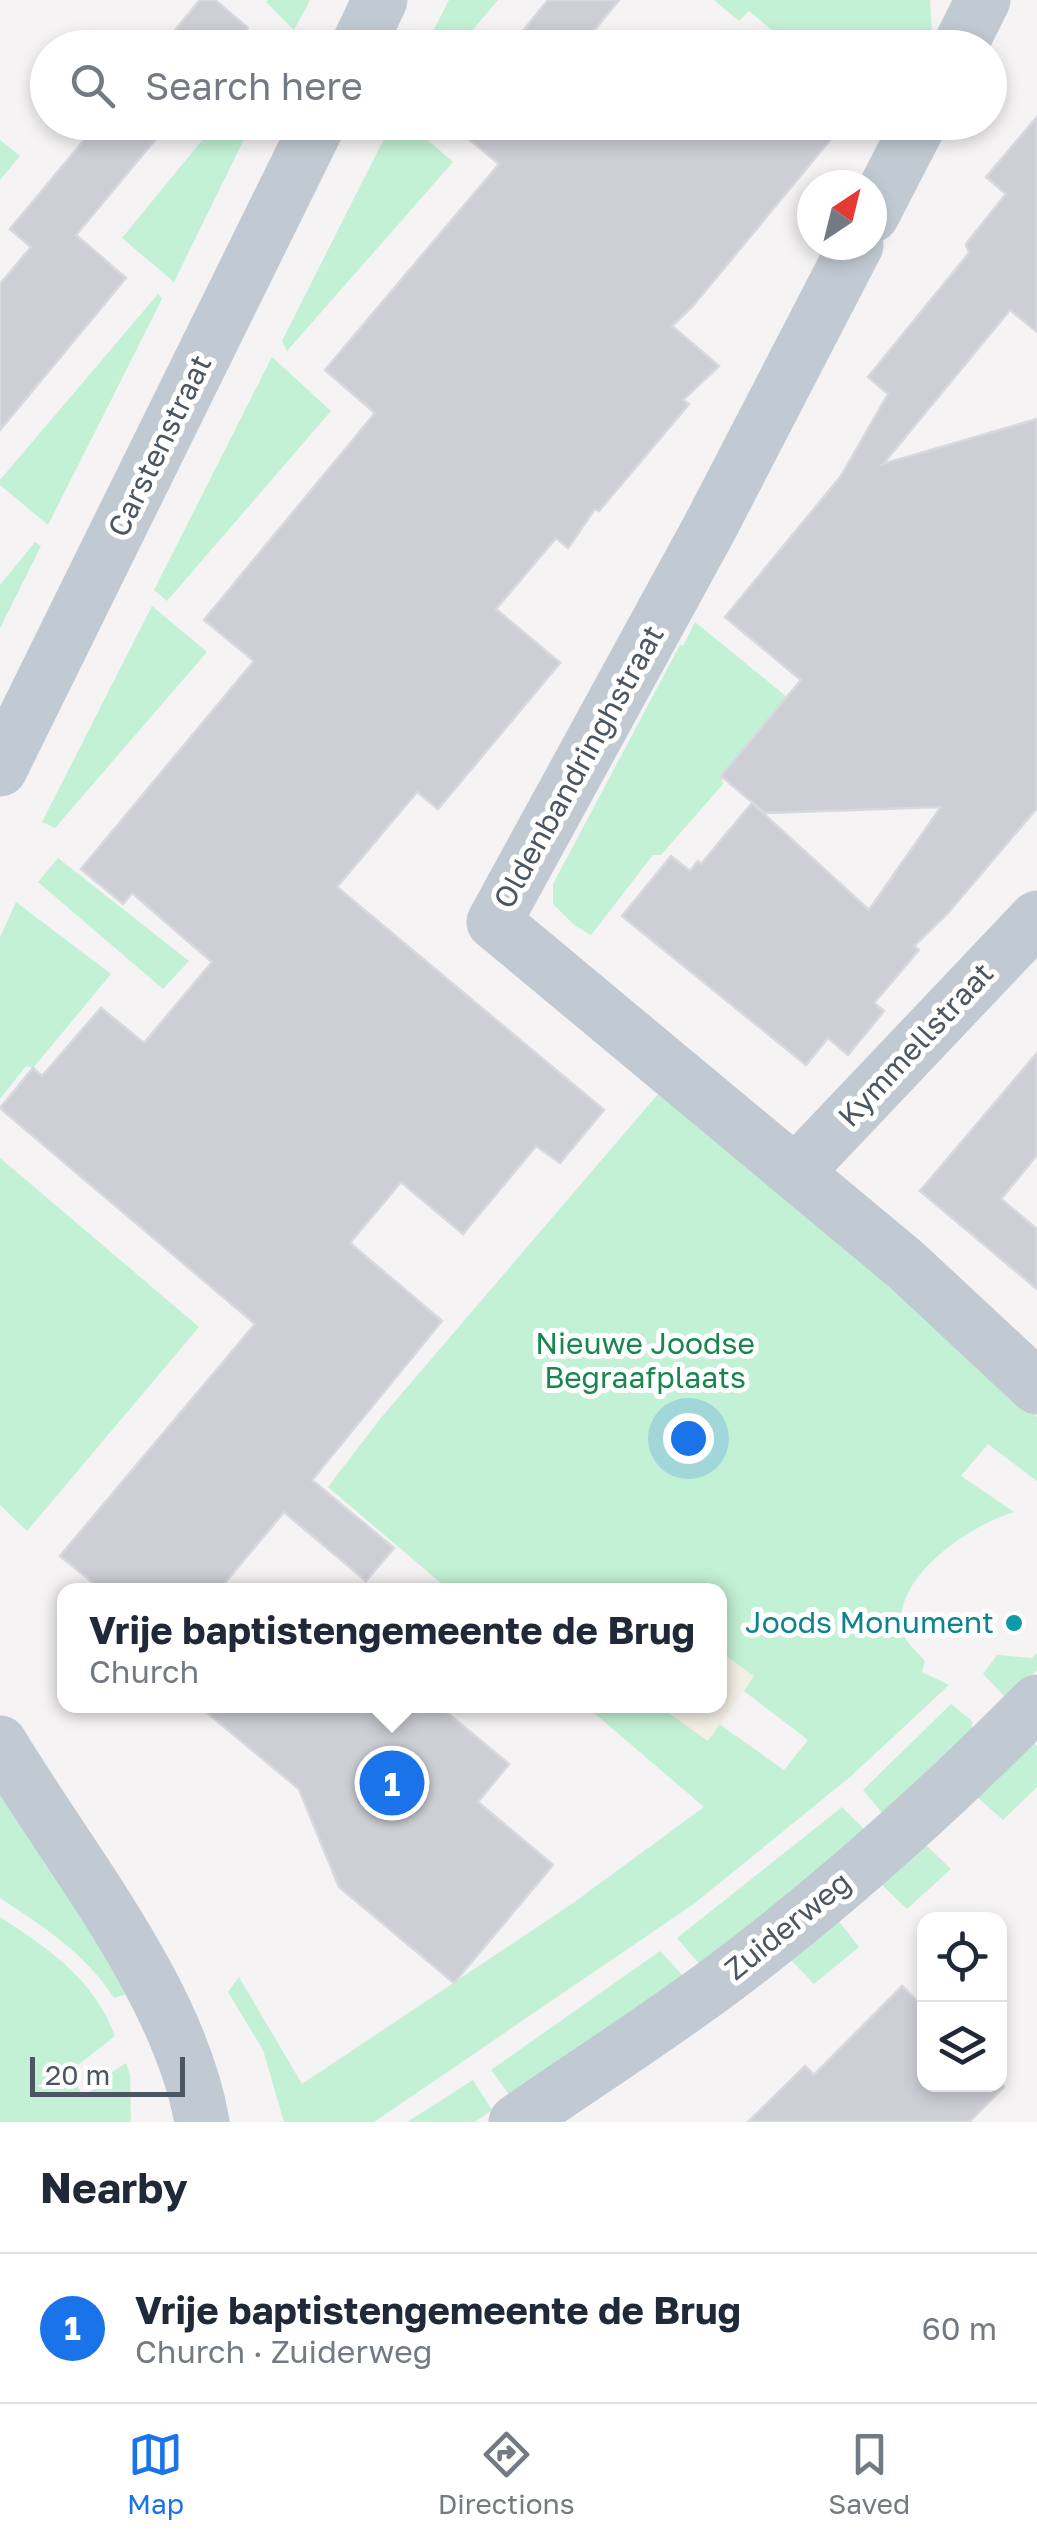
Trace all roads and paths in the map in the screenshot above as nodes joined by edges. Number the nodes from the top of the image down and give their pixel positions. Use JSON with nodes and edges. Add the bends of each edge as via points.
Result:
{"nodes":[{"id":1,"x":380,"y":0,"type":"edge"},
{"id":2,"x":984,"y":0,"type":"edge"},
{"id":3,"x":365,"y":30,"type":"edge"},
{"id":4,"x":968,"y":30,"type":"edge"},
{"id":5,"x":311,"y":140,"type":"edge"},
{"id":6,"x":911,"y":140,"type":"edge"},
{"id":7,"x":887,"y":185,"type":"edge"},
{"id":8,"x":848,"y":260,"type":"edge"},
{"id":9,"x":0,"y":769,"type":"edge"},
{"id":10,"x":1037,"y":918,"type":"edge"},
{"id":11,"x":796,"y":1172,"type":"junction"},
{"id":12,"x":1037,"y":1387,"type":"edge"},
{"id":13,"x":1037,"y":1702,"type":"edge"},
{"id":14,"x":0,"y":1743,"type":"edge"},
{"id":15,"x":202,"y":2122,"type":"edge"},
{"id":16,"x":516,"y":2122,"type":"edge"}],
"edges":[{"from":1,"to":3,"type":"street"},
{"from":2,"to":4,"type":"street"},
{"from":5,"to":9,"type":"street","name":"Carstenstraat"},
{"from":6,"to":7,"type":"street"},
{"from":8,"to":11,"type":"street","name":"Oldenbandringhstraat","via":[[494,922]]},
{"from":10,"to":11,"type":"street","name":"Kymmellstraat"},
{"from":11,"to":12,"type":"street","name":"Oldenbandringhstraat"},
{"from":13,"to":16,"type":"street","name":"Zuiderweg","via":[[825,1899],[722,1980]]},
{"from":14,"to":15,"type":"street","via":[[163,2009]]}]}
